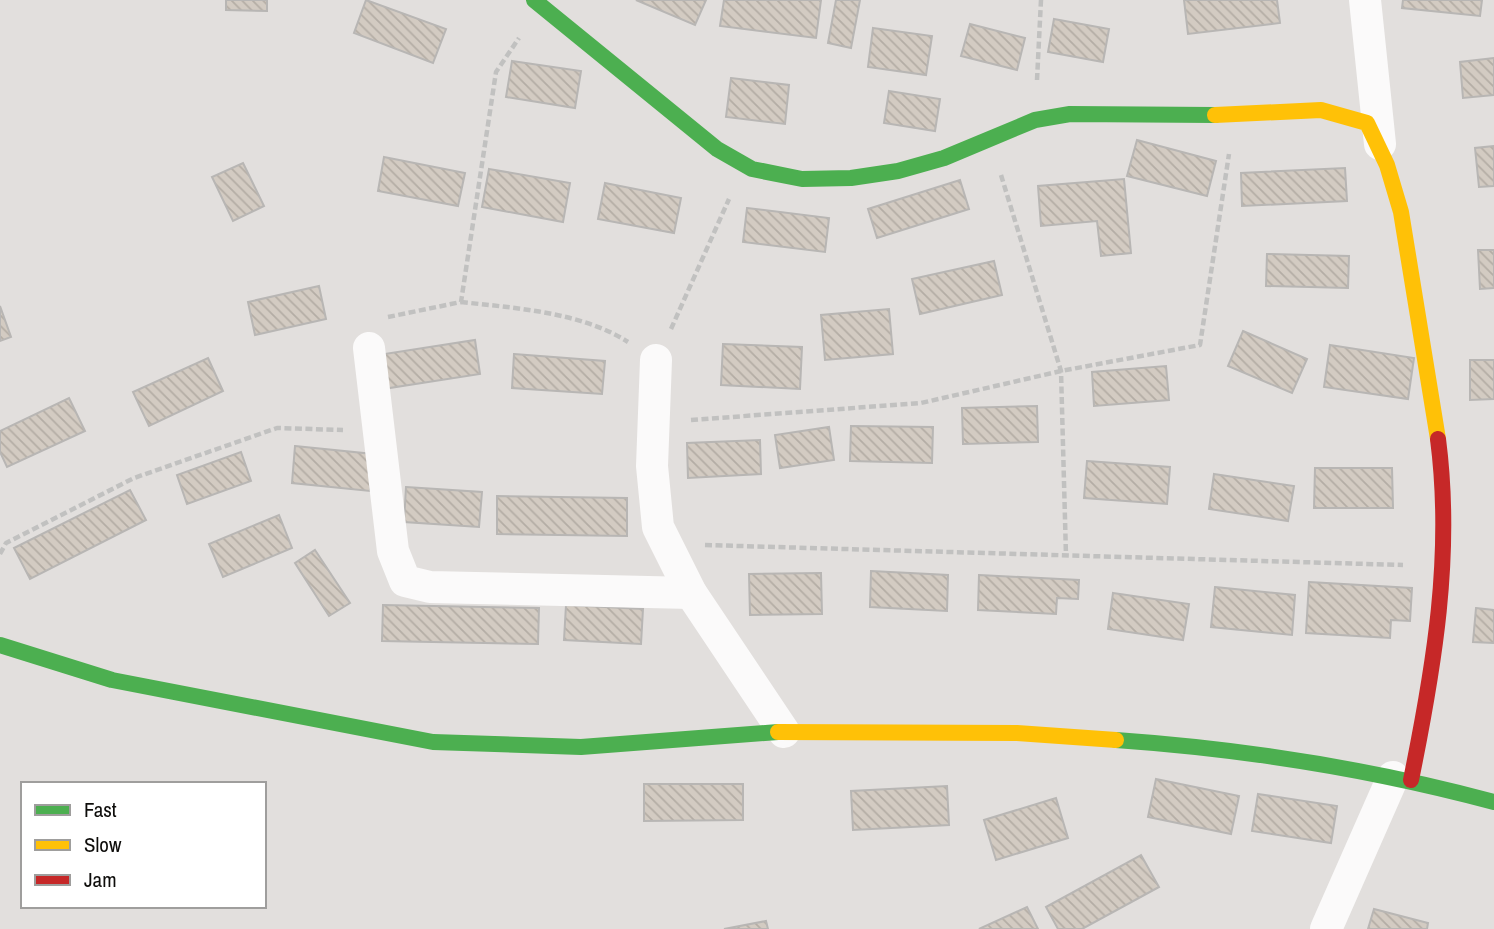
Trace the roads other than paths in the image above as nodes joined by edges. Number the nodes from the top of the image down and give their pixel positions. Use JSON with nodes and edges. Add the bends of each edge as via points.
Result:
{"nodes":[{"id":1,"x":1365,"y":0,"type":"edge"},
{"id":2,"x":538,"y":3,"type":"edge"},
{"id":3,"x":1380,"y":144,"type":"junction"},
{"id":4,"x":369,"y":348,"type":"road end"},
{"id":5,"x":656,"y":360,"type":"road end"},
{"id":6,"x":691,"y":593,"type":"junction"},
{"id":7,"x":0,"y":645,"type":"edge"},
{"id":8,"x":784,"y":732,"type":"junction"},
{"id":9,"x":1402,"y":778,"type":"junction"},
{"id":10,"x":1494,"y":802,"type":"edge"},
{"id":11,"x":1325,"y":929,"type":"edge"}],
"edges":[{"from":1,"to":3,"type":"street"},
{"from":2,"to":3,"type":"street","via":[[717,149],[752,169],[802,179],[898,171],[944,158],[1035,120],[1070,114],[1235,116],[1321,110],[1367,123]]},
{"from":3,"to":9,"type":"street","via":[[1408,242],[1442,476],[1443,566],[1436,663]]},
{"from":4,"to":6,"type":"street","via":[[393,551],[405,581],[430,587]]},
{"from":5,"to":6,"type":"street","via":[[652,466],[658,527]]},
{"from":6,"to":8,"type":"street"},
{"from":7,"to":8,"type":"street","via":[[112,680],[433,742],[581,747]]},
{"from":8,"to":9,"type":"street","via":[[1017,733],[1200,746]]},
{"from":9,"to":10,"type":"street"},
{"from":9,"to":11,"type":"street"}]}
